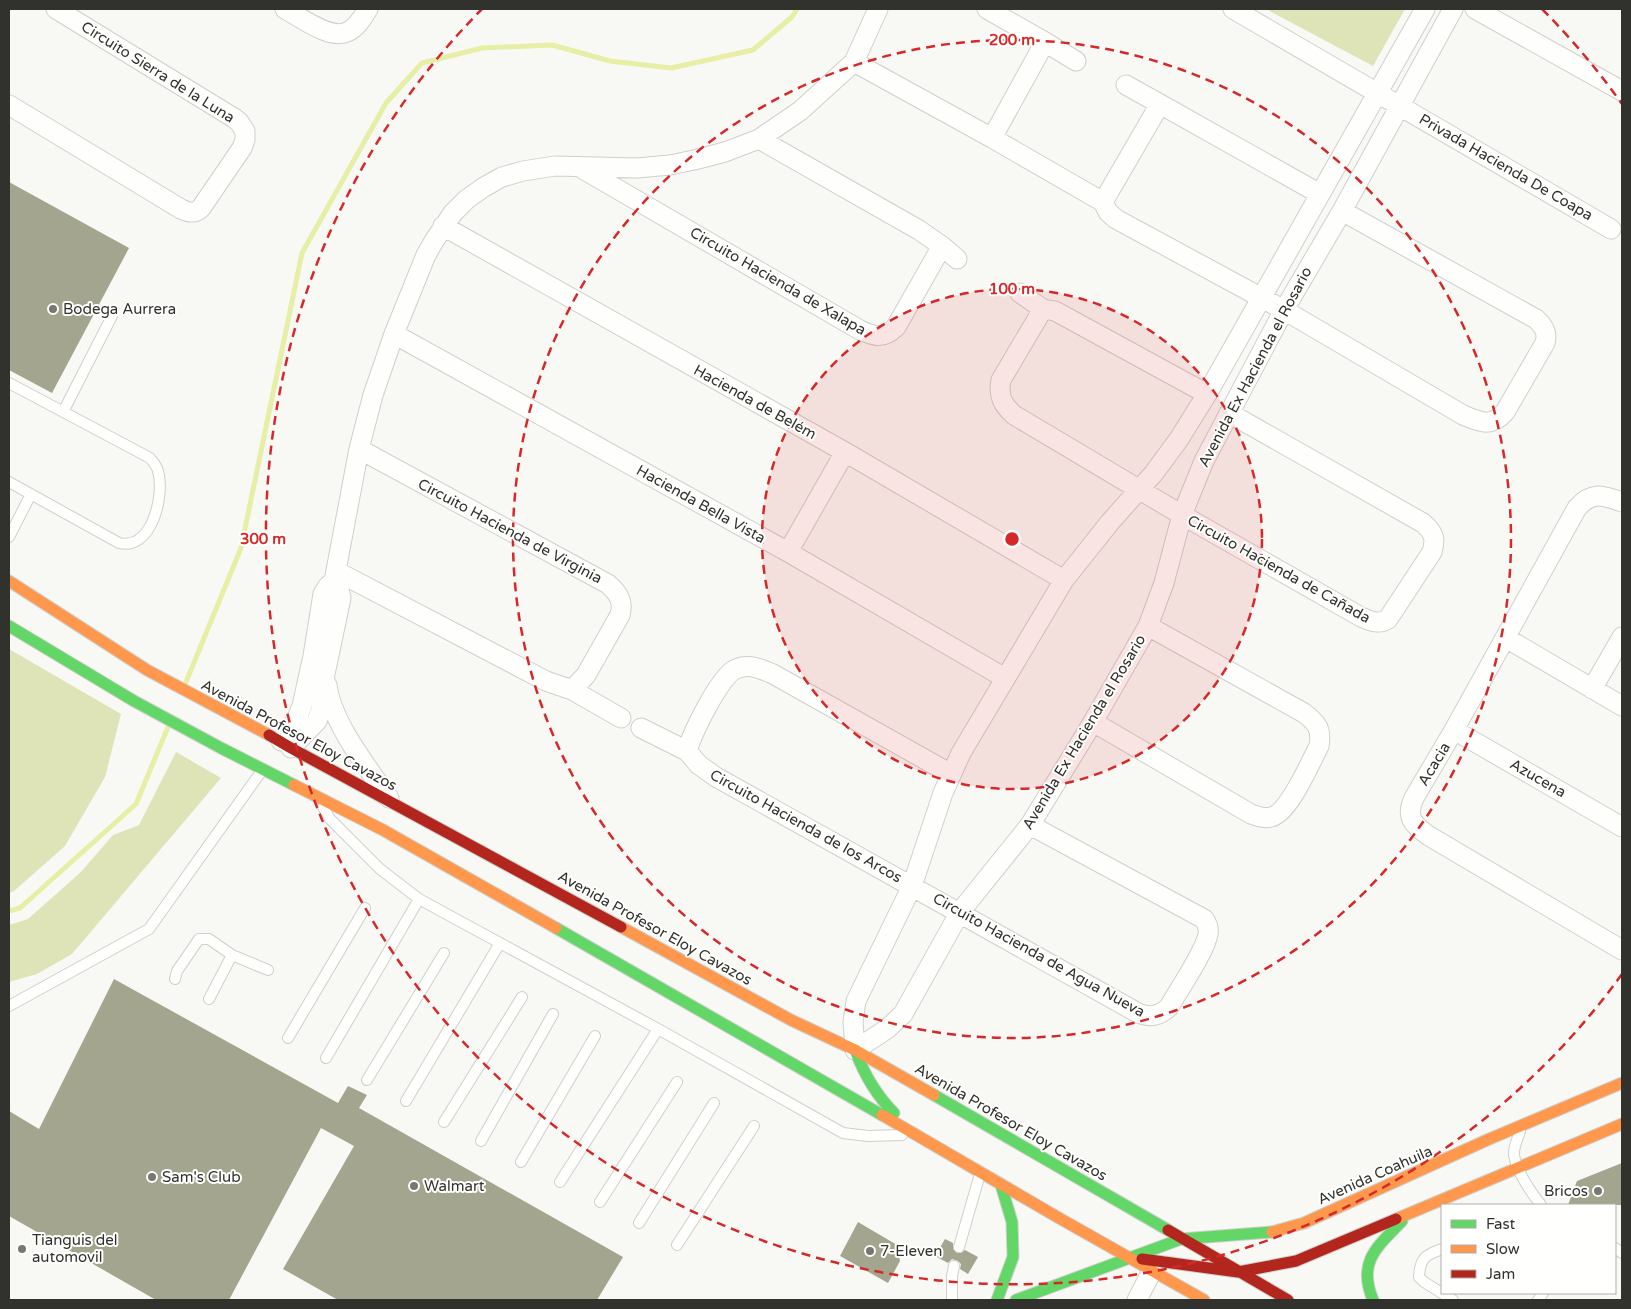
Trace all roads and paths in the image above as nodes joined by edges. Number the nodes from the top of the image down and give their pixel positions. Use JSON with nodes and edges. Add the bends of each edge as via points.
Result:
{"nodes":[{"id":1,"x":56,"y":9,"type":"edge"},
{"id":2,"x":285,"y":9,"type":"edge"},
{"id":3,"x":368,"y":9,"type":"edge"},
{"id":4,"x":878,"y":9,"type":"edge"},
{"id":5,"x":987,"y":9,"type":"edge"},
{"id":6,"x":1233,"y":9,"type":"edge"},
{"id":7,"x":1425,"y":9,"type":"edge"},
{"id":8,"x":1452,"y":9,"type":"edge"},
{"id":9,"x":1475,"y":9,"type":"edge"},
{"id":10,"x":1045,"y":42,"type":"junction"},
{"id":11,"x":1076,"y":61,"type":"dead end"},
{"id":12,"x":854,"y":62,"type":"junction"},
{"id":13,"x":1126,"y":85,"type":"dead end"},
{"id":14,"x":1622,"y":91,"type":"edge"},
{"id":15,"x":1377,"y":92,"type":"junction"},
{"id":16,"x":1160,"y":104,"type":"junction"},
{"id":17,"x":9,"y":105,"type":"edge"},
{"id":18,"x":1400,"y":105,"type":"junction"},
{"id":19,"x":992,"y":138,"type":"junction"},
{"id":20,"x":759,"y":139,"type":"junction"},
{"id":21,"x":578,"y":166,"type":"junction"},
{"id":22,"x":1320,"y":194,"type":"junction"},
{"id":23,"x":1103,"y":202,"type":"junction"},
{"id":24,"x":1342,"y":211,"type":"junction"},
{"id":25,"x":443,"y":226,"type":"junction"},
{"id":26,"x":1611,"y":229,"type":"dead end"},
{"id":27,"x":942,"y":246,"type":"junction"},
{"id":28,"x":958,"y":258,"type":"dead end"},
{"id":29,"x":1020,"y":292,"type":"dead end"},
{"id":30,"x":1261,"y":298,"type":"junction"},
{"id":31,"x":1043,"y":309,"type":"junction"},
{"id":32,"x":1284,"y":310,"type":"junction"},
{"id":33,"x":112,"y":316,"type":"dead end"},
{"id":34,"x":394,"y":334,"type":"junction"},
{"id":35,"x":9,"y":383,"type":"edge"},
{"id":36,"x":1206,"y":394,"type":"junction"},
{"id":37,"x":63,"y":412,"type":"junction"},
{"id":38,"x":1229,"y":413,"type":"junction"},
{"id":39,"x":359,"y":449,"type":"junction"},
{"id":40,"x":844,"y":452,"type":"junction"},
{"id":41,"x":9,"y":482,"type":"edge"},
{"id":42,"x":1139,"y":489,"type":"junction"},
{"id":43,"x":30,"y":494,"type":"junction"},
{"id":44,"x":1622,"y":502,"type":"edge"},
{"id":45,"x":1182,"y":515,"type":"junction"},
{"id":46,"x":9,"y":537,"type":"edge"},
{"id":47,"x":788,"y":552,"type":"junction"},
{"id":48,"x":335,"y":576,"type":"junction"},
{"id":49,"x":1064,"y":580,"type":"junction"},
{"id":50,"x":9,"y":581,"type":"edge"},
{"id":51,"x":9,"y":626,"type":"edge"},
{"id":52,"x":1148,"y":626,"type":"junction"},
{"id":53,"x":1622,"y":637,"type":"edge"},
{"id":54,"x":1506,"y":638,"type":"junction"},
{"id":55,"x":325,"y":674,"type":"junction"},
{"id":56,"x":1005,"y":678,"type":"junction"},
{"id":57,"x":1592,"y":688,"type":"junction"},
{"id":58,"x":572,"y":690,"type":"junction"},
{"id":59,"x":1622,"y":706,"type":"edge"},
{"id":60,"x":621,"y":718,"type":"dead end"},
{"id":61,"x":1093,"y":722,"type":"junction"},
{"id":62,"x":641,"y":728,"type":"dead end"},
{"id":63,"x":1454,"y":730,"type":"junction"},
{"id":64,"x":286,"y":744,"type":"junction"},
{"id":65,"x":687,"y":751,"type":"junction"},
{"id":66,"x":263,"y":769,"type":"junction"},
{"id":67,"x":951,"y":774,"type":"junction"},
{"id":68,"x":317,"y":796,"type":"junction"},
{"id":69,"x":391,"y":801,"type":"junction"},
{"id":70,"x":1030,"y":825,"type":"junction"},
{"id":71,"x":1622,"y":827,"type":"edge"},
{"id":72,"x":912,"y":886,"type":"junction"},
{"id":73,"x":419,"y":899,"type":"junction"},
{"id":74,"x":365,"y":908,"type":"dead end"},
{"id":75,"x":960,"y":912,"type":"junction"},
{"id":76,"x":500,"y":943,"type":"junction"},
{"id":77,"x":1622,"y":950,"type":"edge"},
{"id":78,"x":444,"y":953,"type":"dead end"},
{"id":79,"x":232,"y":955,"type":"junction"},
{"id":80,"x":268,"y":970,"type":"dead end"},
{"id":81,"x":175,"y":980,"type":"dead end"},
{"id":82,"x":522,"y":996,"type":"dead end"},
{"id":83,"x":209,"y":999,"type":"dead end"},
{"id":84,"x":9,"y":1006,"type":"edge"},
{"id":85,"x":553,"y":1014,"type":"dead end"},
{"id":86,"x":658,"y":1029,"type":"junction"},
{"id":87,"x":595,"y":1036,"type":"dead end"},
{"id":88,"x":288,"y":1038,"type":"dead end"},
{"id":89,"x":750,"y":1039,"type":"junction"},
{"id":90,"x":854,"y":1050,"type":"junction"},
{"id":91,"x":800,"y":1054,"type":"dead end"},
{"id":92,"x":832,"y":1054,"type":"dead end"},
{"id":93,"x":326,"y":1058,"type":"dead end"},
{"id":94,"x":367,"y":1080,"type":"dead end"},
{"id":95,"x":677,"y":1082,"type":"dead end"},
{"id":96,"x":1622,"y":1083,"type":"edge"},
{"id":97,"x":406,"y":1101,"type":"dead end"},
{"id":98,"x":714,"y":1103,"type":"dead end"},
{"id":99,"x":444,"y":1122,"type":"dead end"},
{"id":100,"x":1622,"y":1124,"type":"edge"},
{"id":101,"x":754,"y":1126,"type":"dead end"},
{"id":102,"x":1522,"y":1126,"type":"junction"},
{"id":103,"x":916,"y":1134,"type":"junction"},
{"id":104,"x":481,"y":1141,"type":"dead end"},
{"id":105,"x":1500,"y":1147,"type":"junction"},
{"id":106,"x":521,"y":1162,"type":"dead end"},
{"id":107,"x":1518,"y":1168,"type":"junction"},
{"id":108,"x":981,"y":1173,"type":"junction"},
{"id":109,"x":1407,"y":1177,"type":"junction"},
{"id":110,"x":560,"y":1182,"type":"dead end"},
{"id":111,"x":1426,"y":1183,"type":"dead end"},
{"id":112,"x":1001,"y":1185,"type":"junction"},
{"id":113,"x":1431,"y":1195,"type":"dead end"},
{"id":114,"x":600,"y":1202,"type":"dead end"},
{"id":115,"x":1539,"y":1204,"type":"edge"},
{"id":116,"x":1423,"y":1209,"type":"junction"},
{"id":117,"x":1406,"y":1216,"type":"junction"},
{"id":118,"x":639,"y":1223,"type":"dead end"},
{"id":119,"x":1251,"y":1234,"type":"junction"},
{"id":120,"x":1181,"y":1239,"type":"junction"},
{"id":121,"x":677,"y":1245,"type":"dead end"},
{"id":122,"x":959,"y":1247,"type":"dead end"},
{"id":123,"x":1244,"y":1248,"type":"dead end"},
{"id":124,"x":1441,"y":1250,"type":"edge"},
{"id":125,"x":1130,"y":1258,"type":"junction"},
{"id":126,"x":1250,"y":1259,"type":"dead end"},
{"id":127,"x":954,"y":1266,"type":"dead end"},
{"id":128,"x":1270,"y":1266,"type":"junction"},
{"id":129,"x":1152,"y":1271,"type":"junction"},
{"id":130,"x":1238,"y":1272,"type":"junction"},
{"id":131,"x":1441,"y":1293,"type":"edge"},
{"id":132,"x":952,"y":1300,"type":"edge"},
{"id":133,"x":997,"y":1300,"type":"edge"},
{"id":134,"x":1016,"y":1300,"type":"edge"},
{"id":135,"x":1138,"y":1300,"type":"edge"},
{"id":136,"x":1204,"y":1300,"type":"edge"},
{"id":137,"x":1288,"y":1300,"type":"edge"},
{"id":138,"x":1373,"y":1300,"type":"edge"}],
"edges":[{"from":1,"to":17,"type":"street","name":"Circuito Sierra de la Luna","via":[[234,118],[245,131],[244,144],[201,208],[190,212]]},
{"from":2,"to":3,"type":"street","via":[[317,27],[338,34],[352,30]]},
{"from":4,"to":12,"type":"street"},
{"from":5,"to":10,"type":"street"},
{"from":6,"to":15,"type":"street","name":"Privada Hacienda De Coapa"},
{"from":7,"to":15,"type":"street","name":"Avenida Ex Hacienda el Rosario"},
{"from":8,"to":18,"type":"street","name":"Avenida Ex Hacienda el Rosario"},
{"from":9,"to":14,"type":"street"},
{"from":10,"to":11,"type":"street"},
{"from":10,"to":19,"type":"street"},
{"from":12,"to":19,"type":"street"},
{"from":12,"to":20,"type":"street","via":[[800,111]]},
{"from":13,"to":16,"type":"street"},
{"from":15,"to":18,"type":"street","name":"Privada Hacienda De Coapa"},
{"from":15,"to":22,"type":"street","name":"Avenida Ex Hacienda el Rosario"},
{"from":16,"to":22,"type":"street"},
{"from":16,"to":23,"type":"street"},
{"from":18,"to":24,"type":"street","name":"Avenida Ex Hacienda el Rosario"},
{"from":18,"to":26,"type":"street","name":"Privada Hacienda De Coapa"},
{"from":19,"to":23,"type":"street"},
{"from":20,"to":21,"type":"street","via":[[725,152],[670,164],[637,168]]},
{"from":20,"to":27,"type":"street"},
{"from":21,"to":25,"type":"street","via":[[540,168],[502,177],[467,199]]},
{"from":21,"to":27,"type":"street","name":"Circuito Hacienda de Xalapa","via":[[870,334],[879,336],[896,327]]},
{"from":22,"to":30,"type":"street","name":"Avenida Ex Hacienda el Rosario"},
{"from":23,"to":30,"type":"street","via":[[1116,219]]},
{"from":24,"to":32,"type":"street","name":"Avenida Ex Hacienda el Rosario"},
{"from":24,"to":32,"type":"street","via":[[1536,319],[1546,332],[1545,344],[1505,412],[1498,420],[1489,423],[1462,415]]},
{"from":25,"to":34,"type":"street","via":[[426,255]]},
{"from":25,"to":40,"type":"street","name":"Hacienda de Belém"},
{"from":27,"to":28,"type":"street"},
{"from":29,"to":31,"type":"street"},
{"from":30,"to":32,"type":"street"},
{"from":30,"to":36,"type":"street","name":"Avenida Ex Hacienda el Rosario"},
{"from":31,"to":36,"type":"street","via":[[1054,311]]},
{"from":31,"to":42,"type":"street","name":"Circuito Hacienda de Cañada","via":[[1001,380],[1000,399],[1014,414]]},
{"from":32,"to":38,"type":"street","name":"Avenida Ex Hacienda el Rosario"},
{"from":33,"to":37,"type":"lane"},
{"from":34,"to":39,"type":"street"},
{"from":34,"to":47,"type":"street","name":"Hacienda Bella Vista"},
{"from":35,"to":37,"type":"lane"},
{"from":36,"to":42,"type":"street","name":"Avenida Ex Hacienda el Rosario","via":[[1179,440]]},
{"from":37,"to":43,"type":"lane","via":[[154,463],[160,485],[154,519],[136,541],[119,543]]},
{"from":38,"to":45,"type":"street","name":"Avenida Ex Hacienda el Rosario","via":[[1204,461]]},
{"from":38,"to":45,"type":"street","name":"Circuito Hacienda de Cañada","via":[[1424,523],[1434,536],[1432,552],[1388,619],[1375,623]]},
{"from":39,"to":48,"type":"street"},
{"from":39,"to":58,"type":"street","name":"Circuito Hacienda de Virginia","via":[[616,591],[622,601],[620,615],[586,675]]},
{"from":40,"to":47,"type":"street"},
{"from":40,"to":49,"type":"street","name":"Hacienda de Belém"},
{"from":41,"to":43,"type":"lane"},
{"from":42,"to":45,"type":"street","name":"Circuito Hacienda de Cañada"},
{"from":42,"to":49,"type":"street","name":"Avenida Ex Hacienda el Rosario"},
{"from":43,"to":46,"type":"lane"},
{"from":44,"to":54,"type":"street","name":"Acacia","via":[[1600,496],[1584,500],[1570,519]]},
{"from":45,"to":52,"type":"street","name":"Avenida Ex Hacienda el Rosario","via":[[1164,583]]},
{"from":47,"to":56,"type":"street","name":"Hacienda Bella Vista"},
{"from":48,"to":55,"type":"street","via":[[341,598]]},
{"from":48,"to":58,"type":"street","via":[[546,681]]},
{"from":48,"to":64,"type":"street","via":[[323,594],[302,706]]},
{"from":49,"to":56,"type":"street","name":"Avenida Ex Hacienda el Rosario"},
{"from":50,"to":64,"type":"main road","name":"Avenida Profesor Eloy Cavazos","via":[[147,670]]},
{"from":51,"to":66,"type":"main road","via":[[134,701]]},
{"from":52,"to":61,"type":"street","name":"Avenida Ex Hacienda el Rosario"},
{"from":52,"to":61,"type":"street","via":[[1304,713],[1318,727],[1318,746],[1291,798],[1279,814],[1270,818],[1251,814]]},
{"from":53,"to":57,"type":"street"},
{"from":54,"to":57,"type":"street"},
{"from":54,"to":63,"type":"street","name":"Acacia"},
{"from":55,"to":64,"type":"street","via":[[317,721]]},
{"from":55,"to":69,"type":"street","via":[[328,693],[339,720]]},
{"from":56,"to":67,"type":"street","name":"Avenida Ex Hacienda el Rosario"},
{"from":57,"to":59,"type":"street"},
{"from":58,"to":60,"type":"street"},
{"from":61,"to":70,"type":"street","name":"Avenida Ex Hacienda el Rosario"},
{"from":62,"to":65,"type":"street","name":"Circuito Hacienda de los Arcos"},
{"from":63,"to":71,"type":"street","name":"Azucena"},
{"from":63,"to":77,"type":"street","name":"Acacia","via":[[1411,804],[1410,817],[1414,824]]},
{"from":64,"to":69,"type":"main road","name":"Avenida Profesor Eloy Cavazos"},
{"from":65,"to":67,"type":"street","via":[[722,682],[734,669],[746,666],[773,674]]},
{"from":65,"to":72,"type":"street","name":"Circuito Hacienda de los Arcos","via":[[716,777]]},
{"from":66,"to":68,"type":"main road"},
{"from":66,"to":84,"type":"lane","via":[[149,930]]},
{"from":67,"to":72,"type":"street","name":"Avenida Ex Hacienda el Rosario"},
{"from":68,"to":73,"type":"lane","via":[[330,819],[380,869]]},
{"from":68,"to":89,"type":"main road","via":[[383,830]]},
{"from":69,"to":90,"type":"main road","name":"Avenida Profesor Eloy Cavazos","via":[[791,1020]]},
{"from":70,"to":75,"type":"street","name":"Avenida Ex Hacienda el Rosario"},
{"from":70,"to":75,"type":"street","name":"Circuito Hacienda de Agua Nueva","via":[[1204,919],[1208,931],[1203,947],[1169,1007],[1155,1016],[1138,1013]]},
{"from":72,"to":75,"type":"street","name":"Circuito Hacienda de Agua Nueva"},
{"from":72,"to":90,"type":"street","name":"Avenida Ex Hacienda el Rosario","via":[[856,1001]]},
{"from":73,"to":76,"type":"lane"},
{"from":73,"to":93,"type":"lane"},
{"from":74,"to":88,"type":"lane"},
{"from":75,"to":90,"type":"street","name":"Avenida Ex Hacienda el Rosario","via":[[903,1014],[887,1029]]},
{"from":76,"to":86,"type":"lane"},
{"from":76,"to":97,"type":"lane"},
{"from":78,"to":94,"type":"lane"},
{"from":79,"to":80,"type":"lane"},
{"from":79,"to":81,"type":"lane","via":[[209,939],[199,939],[177,971]]},
{"from":79,"to":83,"type":"lane"},
{"from":82,"to":99,"type":"lane"},
{"from":85,"to":104,"type":"lane"},
{"from":86,"to":103,"type":"lane","via":[[843,1134]]},
{"from":86,"to":110,"type":"lane"},
{"from":87,"to":106,"type":"lane"},
{"from":89,"to":91,"type":"main road"},
{"from":89,"to":103,"type":"main road"},
{"from":90,"to":92,"type":"main road"},
{"from":90,"to":103,"type":"main road","via":[[875,1092]]},
{"from":90,"to":120,"type":"main road","name":"Avenida Profesor Eloy Cavazos"},
{"from":95,"to":114,"type":"lane"},
{"from":96,"to":102,"type":"main road","name":"Avenida Coahuila"},
{"from":98,"to":118,"type":"lane"},
{"from":100,"to":107,"type":"main road","name":"Avenida Coahuila"},
{"from":101,"to":121,"type":"lane"},
{"from":102,"to":105,"type":"main road","name":"Avenida Coahuila"},
{"from":102,"to":105,"type":"lane"},
{"from":103,"to":108,"type":"main road"},
{"from":105,"to":107,"type":"lane"},
{"from":105,"to":109,"type":"main road","name":"Avenida Coahuila"},
{"from":107,"to":115,"type":"lane"},
{"from":107,"to":116,"type":"main road","name":"Avenida Coahuila"},
{"from":108,"to":112,"type":"main road"},
{"from":108,"to":122,"type":"lane"},
{"from":109,"to":111,"type":"main road"},
{"from":109,"to":119,"type":"main road","name":"Avenida Coahuila","via":[[1304,1223]]},
{"from":112,"to":125,"type":"main road"},
{"from":112,"to":133,"type":"main road","via":[[1012,1222],[1013,1257]]},
{"from":113,"to":116,"type":"main road"},
{"from":116,"to":117,"type":"main road","name":"Avenida Coahuila"},
{"from":117,"to":128,"type":"main road","name":"Avenida Coahuila","via":[[1296,1261]]},
{"from":117,"to":138,"type":"main road","via":[[1372,1255],[1366,1269],[1366,1284]]},
{"from":119,"to":120,"type":"main road","name":"Avenida Coahuila"},
{"from":119,"to":123,"type":"main road"},
{"from":120,"to":125,"type":"main road","name":"Avenida Coahuila"},
{"from":120,"to":130,"type":"main road","name":"Avenida Profesor Eloy Cavazos"},
{"from":124,"to":131,"type":"lane","via":[[1423,1259],[1419,1277]]},
{"from":125,"to":129,"type":"main road"},
{"from":125,"to":130,"type":"main road","name":"Avenida Coahuila"},
{"from":125,"to":134,"type":"main road","name":"Avenida Coahuila"},
{"from":126,"to":128,"type":"main road"},
{"from":127,"to":132,"type":"lane"},
{"from":128,"to":130,"type":"main road","name":"Avenida Coahuila"},
{"from":129,"to":135,"type":"street"},
{"from":129,"to":136,"type":"main road"},
{"from":130,"to":137,"type":"main road","name":"Avenida Profesor Eloy Cavazos"}]}
